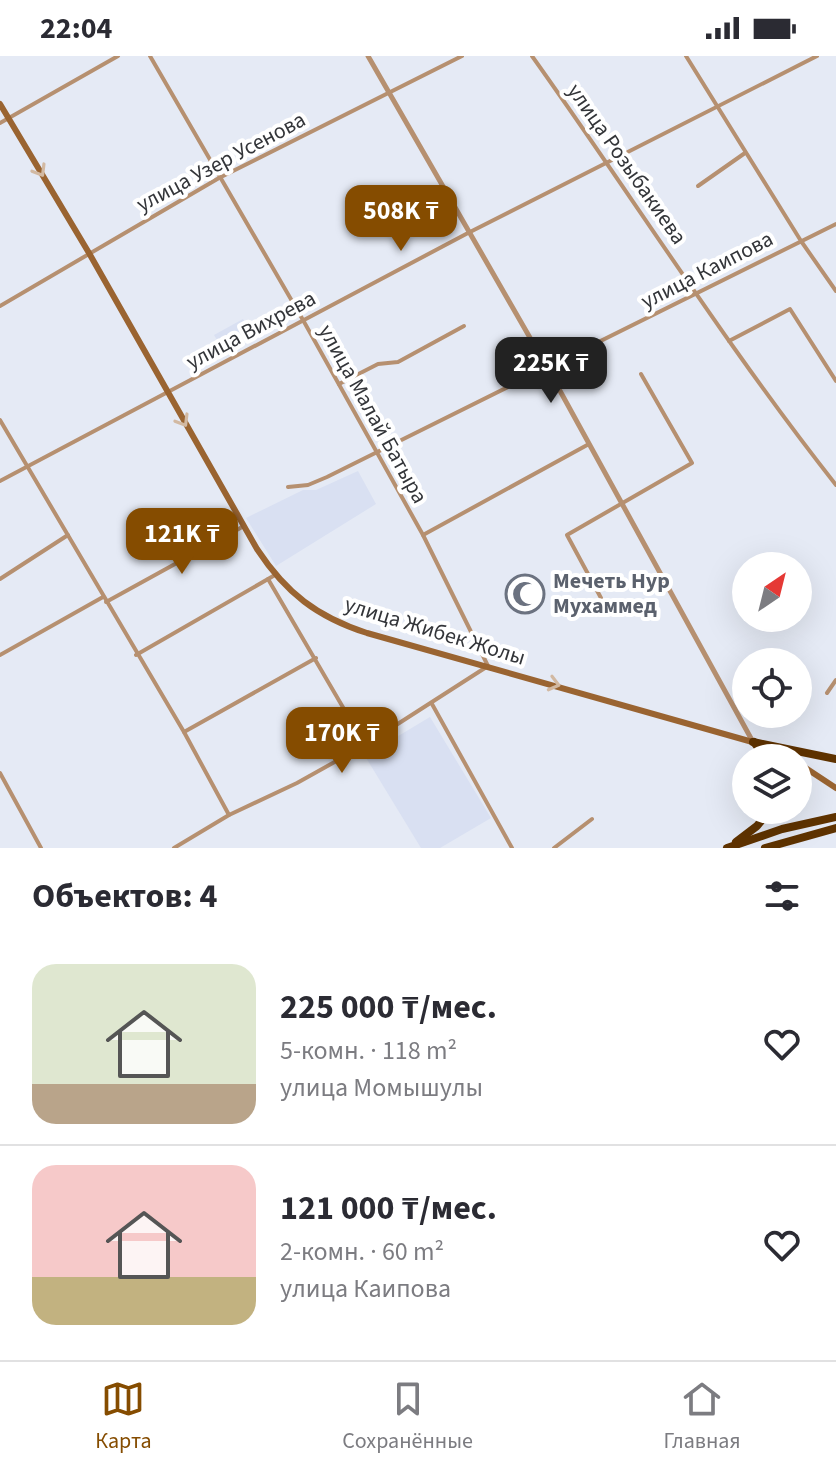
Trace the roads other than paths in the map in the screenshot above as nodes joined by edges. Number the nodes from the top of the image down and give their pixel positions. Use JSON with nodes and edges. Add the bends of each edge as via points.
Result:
{"nodes":[{"id":1,"x":118,"y":56,"type":"edge"},
{"id":2,"x":150,"y":56,"type":"edge"},
{"id":3,"x":368,"y":56,"type":"edge"},
{"id":4,"x":462,"y":56,"type":"edge"},
{"id":5,"x":532,"y":56,"type":"edge"},
{"id":6,"x":686,"y":56,"type":"edge"},
{"id":7,"x":817,"y":56,"type":"edge"},
{"id":8,"x":389,"y":91,"type":"junction"},
{"id":9,"x":0,"y":104,"type":"edge"},
{"id":10,"x":717,"y":105,"type":"junction"},
{"id":11,"x":8,"y":118,"type":"junction"},
{"id":12,"x":0,"y":123,"type":"edge"},
{"id":13,"x":746,"y":153,"type":"junction"},
{"id":14,"x":608,"y":163,"type":"junction"},
{"id":15,"x":219,"y":178,"type":"junction"},
{"id":16,"x":698,"y":186,"type":"dead end"},
{"id":17,"x":836,"y":224,"type":"edge"},
{"id":18,"x":468,"y":233,"type":"junction"},
{"id":19,"x":801,"y":241,"type":"junction"},
{"id":20,"x":89,"y":253,"type":"junction"},
{"id":21,"x":836,"y":291,"type":"edge"},
{"id":22,"x":695,"y":293,"type":"junction"},
{"id":23,"x":0,"y":306,"type":"edge"},
{"id":24,"x":303,"y":320,"type":"junction"},
{"id":25,"x":464,"y":326,"type":"dead end"},
{"id":26,"x":729,"y":341,"type":"junction"},
{"id":27,"x":548,"y":369,"type":"junction"},
{"id":28,"x":641,"y":374,"type":"dead end"},
{"id":29,"x":836,"y":381,"type":"edge"},
{"id":30,"x":339,"y":384,"type":"junction"},
{"id":31,"x":167,"y":394,"type":"junction"},
{"id":32,"x":0,"y":420,"type":"edge"},
{"id":33,"x":589,"y":444,"type":"junction"},
{"id":34,"x":376,"y":453,"type":"junction"},
{"id":35,"x":28,"y":467,"type":"junction"},
{"id":36,"x":0,"y":481,"type":"edge"},
{"id":37,"x":836,"y":485,"type":"edge"},
{"id":38,"x":288,"y":487,"type":"dead end"},
{"id":39,"x":622,"y":504,"type":"junction"},
{"id":40,"x":244,"y":526,"type":"junction"},
{"id":41,"x":68,"y":535,"type":"junction"},
{"id":42,"x":423,"y":535,"type":"junction"},
{"id":43,"x":272,"y":577,"type":"junction"},
{"id":44,"x":0,"y":579,"type":"edge"},
{"id":45,"x":601,"y":598,"type":"dead end"},
{"id":46,"x":104,"y":600,"type":"junction"},
{"id":47,"x":0,"y":655,"type":"edge"},
{"id":48,"x":136,"y":655,"type":"junction"},
{"id":49,"x":316,"y":658,"type":"junction"},
{"id":50,"x":488,"y":666,"type":"junction"},
{"id":51,"x":836,"y":680,"type":"edge"},
{"id":52,"x":827,"y":693,"type":"dead end"},
{"id":53,"x":432,"y":704,"type":"junction"},
{"id":54,"x":184,"y":732,"type":"junction"},
{"id":55,"x":753,"y":742,"type":"junction"},
{"id":56,"x":758,"y":744,"type":"edge"},
{"id":57,"x":365,"y":745,"type":"junction"},
{"id":58,"x":836,"y":759,"type":"edge"},
{"id":59,"x":812,"y":772,"type":"edge"},
{"id":60,"x":0,"y":773,"type":"edge"},
{"id":61,"x":836,"y":788,"type":"edge"},
{"id":62,"x":229,"y":815,"type":"junction"},
{"id":63,"x":836,"y":817,"type":"edge"},
{"id":64,"x":592,"y":819,"type":"dead end"},
{"id":65,"x":759,"y":824,"type":"edge"},
{"id":66,"x":836,"y":828,"type":"edge"},
{"id":67,"x":41,"y":848,"type":"edge"},
{"id":68,"x":174,"y":848,"type":"edge"},
{"id":69,"x":512,"y":848,"type":"edge"},
{"id":70,"x":554,"y":848,"type":"edge"},
{"id":71,"x":727,"y":848,"type":"edge"},
{"id":72,"x":765,"y":848,"type":"edge"}],
"edges":[{"from":1,"to":11,"type":"street"},
{"from":2,"to":15,"type":"street","name":"улица Малай Батыра"},
{"from":3,"to":8,"type":"street"},
{"from":4,"to":8,"type":"street","name":"улица Узер Усенова"},
{"from":5,"to":14,"type":"street","name":"улица Розыбакиева"},
{"from":6,"to":10,"type":"street"},
{"from":7,"to":10,"type":"street","name":"улица Вихрева"},
{"from":8,"to":15,"type":"street","name":"улица Узер Усенова"},
{"from":8,"to":18,"type":"street"},
{"from":9,"to":11,"type":"main road","name":"улица Жибек Жолы"},
{"from":10,"to":13,"type":"street"},
{"from":10,"to":14,"type":"street","name":"улица Вихрева"},
{"from":11,"to":12,"type":"street"},
{"from":11,"to":20,"type":"main road","name":"улица Жибек Жолы","one_way":true},
{"from":13,"to":16,"type":"street"},
{"from":13,"to":19,"type":"street"},
{"from":14,"to":18,"type":"street","name":"улица Вихрева"},
{"from":14,"to":22,"type":"street","name":"улица Розыбакиева"},
{"from":15,"to":20,"type":"street","name":"улица Узер Усенова"},
{"from":15,"to":24,"type":"street","name":"улица Малай Батыра"},
{"from":17,"to":19,"type":"street","name":"улица Каипова"},
{"from":18,"to":24,"type":"street","name":"улица Вихрева"},
{"from":18,"to":27,"type":"street"},
{"from":19,"to":21,"type":"street"},
{"from":19,"to":22,"type":"street","name":"улица Каипова"},
{"from":20,"to":23,"type":"street","name":"улица Узер Усенова"},
{"from":20,"to":31,"type":"main road","name":"улица Жибек Жолы"},
{"from":22,"to":26,"type":"street","name":"улица Розыбакиева"},
{"from":22,"to":27,"type":"street","name":"улица Каипова"},
{"from":24,"to":30,"type":"street","name":"улица Малай Батыра"},
{"from":24,"to":31,"type":"street","name":"улица Вихрева"},
{"from":25,"to":30,"type":"street","via":[[398,362],[378,364]]},
{"from":26,"to":29,"type":"street","via":[[790,309]]},
{"from":26,"to":37,"type":"street","name":"улица Розыбакиева"},
{"from":27,"to":33,"type":"street"},
{"from":27,"to":34,"type":"street","name":"улица Каипова"},
{"from":28,"to":39,"type":"street","via":[[692,463]]},
{"from":30,"to":34,"type":"street","name":"улица Малай Батыра"},
{"from":31,"to":35,"type":"street","name":"улица Вихрева"},
{"from":31,"to":40,"type":"main road","name":"улица Жибек Жолы","one_way":true},
{"from":32,"to":35,"type":"street"},
{"from":33,"to":39,"type":"street"},
{"from":33,"to":42,"type":"street"},
{"from":34,"to":38,"type":"street","name":"улица Каипова","via":[[318,481]]},
{"from":34,"to":42,"type":"street","name":"улица Малай Батыра"},
{"from":35,"to":36,"type":"street","name":"улица Вихрева"},
{"from":35,"to":41,"type":"street"},
{"from":39,"to":45,"type":"street","via":[[567,535]]},
{"from":39,"to":55,"type":"street"},
{"from":40,"to":43,"type":"main road","name":"улица Жибек Жолы"},
{"from":40,"to":46,"type":"street"},
{"from":41,"to":44,"type":"street"},
{"from":41,"to":46,"type":"street"},
{"from":42,"to":50,"type":"street","name":"улица Малай Батыра"},
{"from":43,"to":48,"type":"street"},
{"from":43,"to":49,"type":"street"},
{"from":43,"to":50,"type":"main road","name":"улица Жибек Жолы","via":[[344,626]]},
{"from":46,"to":47,"type":"street"},
{"from":46,"to":48,"type":"street"},
{"from":48,"to":54,"type":"street"},
{"from":49,"to":54,"type":"street"},
{"from":49,"to":57,"type":"street"},
{"from":50,"to":53,"type":"street"},
{"from":50,"to":55,"type":"main road","name":"улица Жибек Жолы","one_way":true},
{"from":51,"to":52,"type":"street"},
{"from":53,"to":57,"type":"street"},
{"from":53,"to":69,"type":"street"},
{"from":54,"to":62,"type":"street"},
{"from":55,"to":56,"type":"main road","name":"улица Жибек Жолы"},
{"from":55,"to":58,"type":"highway"},
{"from":57,"to":62,"type":"street"},
{"from":59,"to":61,"type":"main road"},
{"from":60,"to":67,"type":"street"},
{"from":62,"to":68,"type":"street"},
{"from":63,"to":71,"type":"highway"},
{"from":64,"to":70,"type":"street"},
{"from":65,"to":71,"type":"highway"},
{"from":66,"to":72,"type":"highway"}]}
